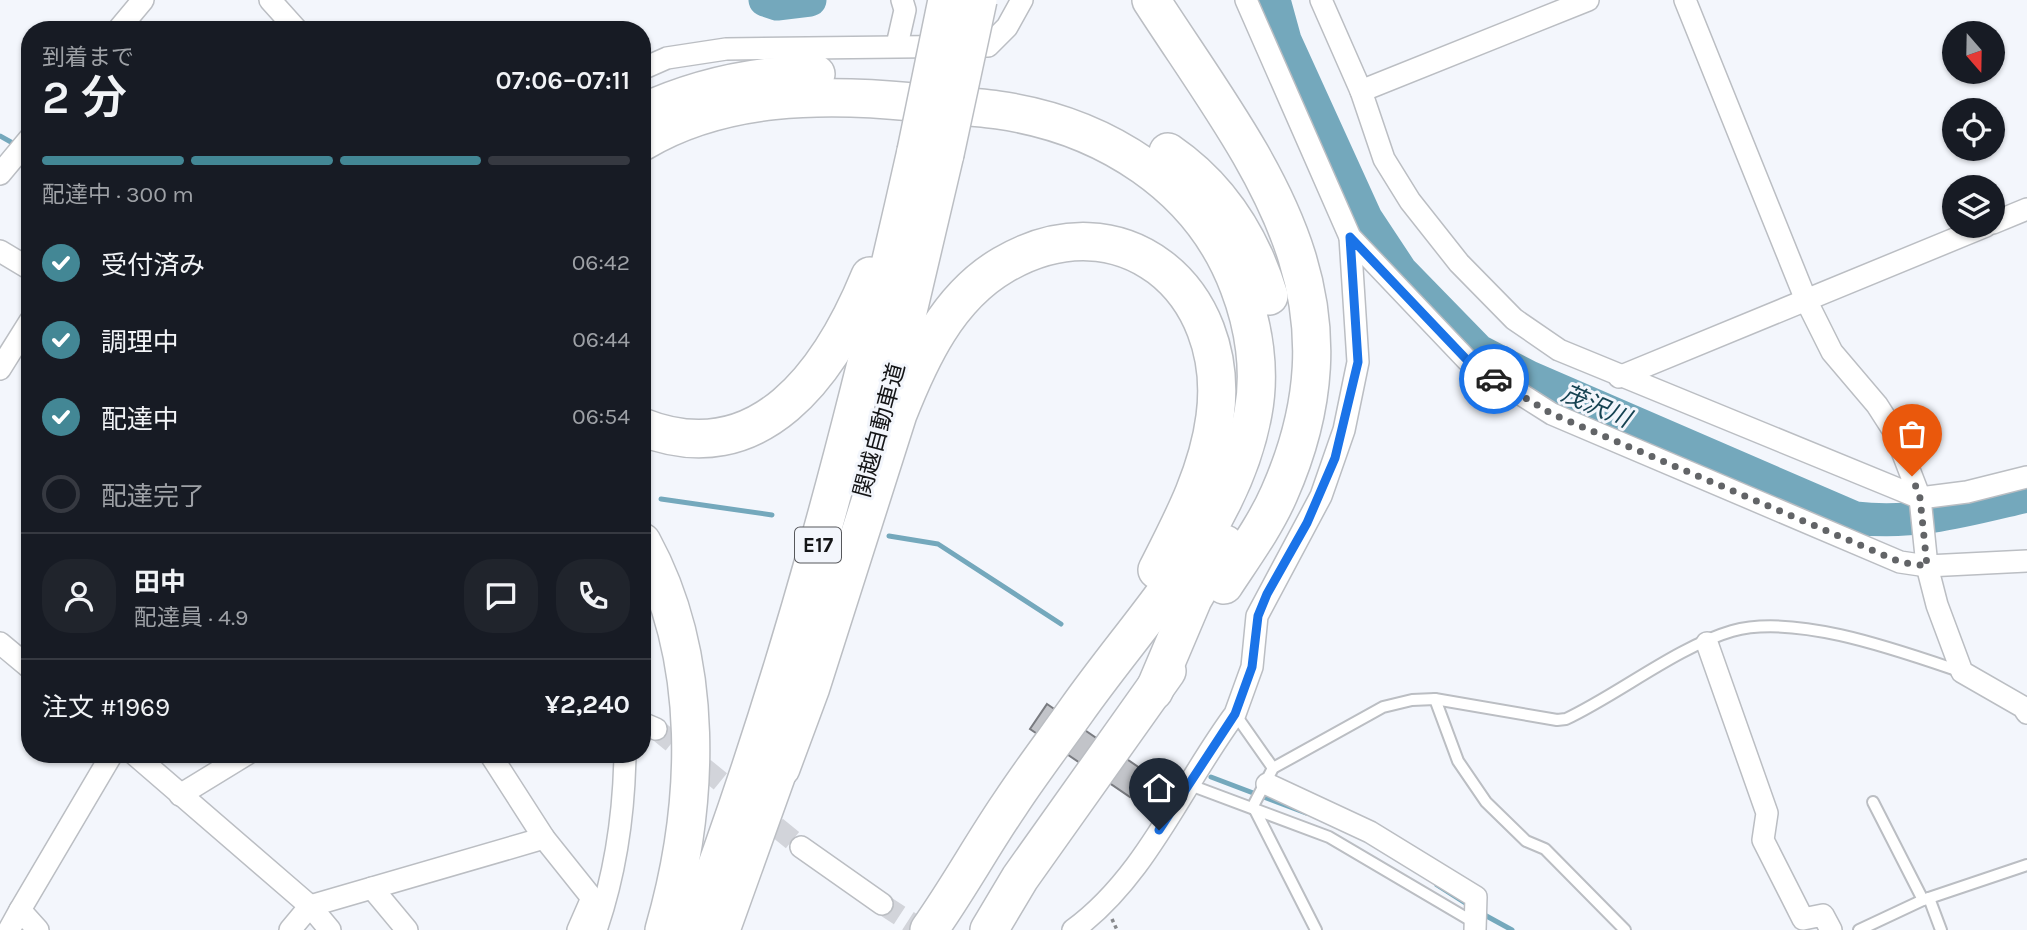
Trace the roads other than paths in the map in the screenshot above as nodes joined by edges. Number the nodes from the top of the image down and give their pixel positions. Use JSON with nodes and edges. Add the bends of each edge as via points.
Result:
{"nodes":[{"id":1,"x":143,"y":0,"type":"edge"},
{"id":2,"x":270,"y":0,"type":"edge"},
{"id":3,"x":902,"y":0,"type":"edge"},
{"id":4,"x":937,"y":0,"type":"edge"},
{"id":5,"x":947,"y":0,"type":"edge"},
{"id":6,"x":978,"y":0,"type":"edge"},
{"id":7,"x":1022,"y":0,"type":"edge"},
{"id":8,"x":1152,"y":0,"type":"edge"},
{"id":9,"x":1246,"y":0,"type":"edge"},
{"id":10,"x":1321,"y":0,"type":"edge"},
{"id":11,"x":1588,"y":0,"type":"edge"},
{"id":12,"x":1685,"y":0,"type":"edge"},
{"id":13,"x":126,"y":21,"type":"edge"},
{"id":14,"x":288,"y":21,"type":"edge"},
{"id":15,"x":897,"y":45,"type":"junction"},
{"id":16,"x":651,"y":65,"type":"edge"},
{"id":17,"x":1361,"y":91,"type":"junction"},
{"id":18,"x":651,"y":109,"type":"edge"},
{"id":19,"x":651,"y":137,"type":"edge"},
{"id":20,"x":21,"y":149,"type":"edge"},
{"id":21,"x":922,"y":151,"type":"junction"},
{"id":22,"x":0,"y":174,"type":"edge"},
{"id":23,"x":2027,"y":209,"type":"edge"},
{"id":24,"x":2005,"y":218,"type":"edge"},
{"id":25,"x":1350,"y":237,"type":"junction"},
{"id":26,"x":1957,"y":238,"type":"edge"},
{"id":27,"x":0,"y":251,"type":"edge"},
{"id":28,"x":21,"y":264,"type":"edge"},
{"id":29,"x":1806,"y":300,"type":"junction"},
{"id":30,"x":21,"y":335,"type":"edge"},
{"id":31,"x":0,"y":369,"type":"edge"},
{"id":32,"x":1619,"y":377,"type":"junction"},
{"id":33,"x":651,"y":431,"type":"edge"},
{"id":34,"x":2027,"y":477,"type":"edge"},
{"id":35,"x":1921,"y":504,"type":"junction"},
{"id":36,"x":2027,"y":561,"type":"edge"},
{"id":37,"x":1927,"y":562,"type":"junction"},
{"id":38,"x":651,"y":563,"type":"edge"},
{"id":39,"x":0,"y":643,"type":"edge"},
{"id":40,"x":1707,"y":643,"type":"junction"},
{"id":41,"x":21,"y":660,"type":"edge"},
{"id":42,"x":1111,"y":662,"type":"junction"},
{"id":43,"x":1962,"y":672,"type":"junction"},
{"id":44,"x":1154,"y":691,"type":"junction"},
{"id":45,"x":1435,"y":699,"type":"junction"},
{"id":46,"x":2027,"y":713,"type":"edge"},
{"id":47,"x":1235,"y":714,"type":"junction"},
{"id":48,"x":107,"y":763,"type":"edge"},
{"id":49,"x":144,"y":763,"type":"edge"},
{"id":50,"x":232,"y":763,"type":"edge"},
{"id":51,"x":497,"y":763,"type":"edge"},
{"id":52,"x":625,"y":763,"type":"edge"},
{"id":53,"x":780,"y":768,"type":"junction"},
{"id":54,"x":1268,"y":779,"type":"junction"},
{"id":55,"x":1190,"y":785,"type":"junction"},
{"id":56,"x":180,"y":795,"type":"junction"},
{"id":57,"x":1873,"y":802,"type":"dead end"},
{"id":58,"x":1010,"y":803,"type":"junction"},
{"id":59,"x":1253,"y":805,"type":"junction"},
{"id":60,"x":544,"y":838,"type":"junction"},
{"id":61,"x":1048,"y":838,"type":"junction"},
{"id":62,"x":800,"y":847,"type":"tunnel mouth"},
{"id":63,"x":2027,"y":865,"type":"edge"},
{"id":64,"x":372,"y":888,"type":"junction"},
{"id":65,"x":600,"y":895,"type":"junction"},
{"id":66,"x":1926,"y":899,"type":"junction"},
{"id":67,"x":310,"y":906,"type":"junction"},
{"id":68,"x":20,"y":910,"type":"junction"},
{"id":69,"x":891,"y":917,"type":"edge"},
{"id":70,"x":1475,"y":927,"type":"edge"},
{"id":71,"x":9,"y":930,"type":"edge"},
{"id":72,"x":38,"y":930,"type":"edge"},
{"id":73,"x":290,"y":930,"type":"edge"},
{"id":74,"x":330,"y":930,"type":"edge"},
{"id":75,"x":407,"y":930,"type":"edge"},
{"id":76,"x":578,"y":930,"type":"edge"},
{"id":77,"x":596,"y":930,"type":"edge"},
{"id":78,"x":664,"y":930,"type":"edge"},
{"id":79,"x":693,"y":930,"type":"edge"},
{"id":80,"x":721,"y":930,"type":"edge"},
{"id":81,"x":929,"y":930,"type":"edge"},
{"id":82,"x":954,"y":930,"type":"edge"},
{"id":83,"x":989,"y":930,"type":"edge"},
{"id":84,"x":1073,"y":930,"type":"edge"},
{"id":85,"x":1316,"y":930,"type":"edge"},
{"id":86,"x":1625,"y":930,"type":"edge"},
{"id":87,"x":1831,"y":930,"type":"edge"},
{"id":88,"x":1859,"y":930,"type":"edge"},
{"id":89,"x":1941,"y":930,"type":"edge"}],
"edges":[{"from":1,"to":13,"type":"street"},
{"from":2,"to":14,"type":"street"},
{"from":3,"to":15,"type":"street","via":[[905,10]]},
{"from":4,"to":21,"type":"highway"},
{"from":5,"to":21,"type":"highway","name":"関越自動車道","number":"E17","bridge":true},
{"from":6,"to":21,"type":"highway","name":"関越自動車道","number":"E17","bridge":true},
{"from":7,"to":15,"type":"street","via":[[1007,27],[988,46]]},
{"from":8,"to":44,"type":"highway","via":[[1220,102],[1280,207],[1306,291],[1311,347],[1306,414],[1278,497]]},
{"from":9,"to":25,"type":"street"},
{"from":10,"to":17,"type":"street"},
{"from":11,"to":17,"type":"street"},
{"from":12,"to":29,"type":"street"},
{"from":15,"to":16,"type":"street","via":[[726,49],[667,58]]},
{"from":17,"to":32,"type":"street","via":[[1384,159],[1459,263],[1514,319],[1559,350]]},
{"from":18,"to":44,"type":"highway","via":[[676,97],[750,78],[842,73],[944,79],[1041,96],[1112,118],[1167,151],[1209,186],[1250,246],[1271,305],[1281,374],[1277,412],[1253,494],[1194,599]]},
{"from":19,"to":42,"type":"highway","via":[[709,113],[790,100],[887,100],[999,110],[1070,128],[1106,143],[1168,182],[1194,207],[1231,264],[1244,300],[1256,370],[1254,408],[1232,486],[1213,520]]},
{"from":20,"to":22,"type":"street"},
{"from":21,"to":33,"type":"highway","via":[[857,310],[800,393],[753,428],[723,437],[693,440]]},
{"from":21,"to":53,"type":"highway","name":"関越自動車道","number":"E17","via":[[912,302],[872,460]]},
{"from":21,"to":79,"type":"highway","name":"関越自動車道","number":"E17","via":[[800,611]]},
{"from":23,"to":24,"type":"street"},
{"from":25,"to":37,"type":"street","via":[[1467,360],[1510,391],[1552,414],[1900,562]]},
{"from":25,"to":47,"type":"street","via":[[1358,362],[1344,430],[1321,496],[1258,616],[1252,667]]},
{"from":26,"to":29,"type":"street"},
{"from":27,"to":28,"type":"street"},
{"from":29,"to":32,"type":"street"},
{"from":29,"to":35,"type":"street","via":[[1832,352],[1895,433]]},
{"from":30,"to":31,"type":"street"},
{"from":32,"to":35,"type":"street"},
{"from":34,"to":35,"type":"street"},
{"from":35,"to":37,"type":"street"},
{"from":36,"to":37,"type":"street"},
{"from":37,"to":43,"type":"street","via":[[1937,605]]},
{"from":38,"to":78,"type":"highway","via":[[681,647],[688,696],[688,800],[681,859]]},
{"from":39,"to":41,"type":"street"},
{"from":40,"to":43,"type":"lane","via":[[1753,627],[1793,629],[1849,637]]},
{"from":40,"to":45,"type":"lane","via":[[1566,719]]},
{"from":40,"to":87,"type":"street","via":[[1767,813],[1763,840],[1803,919],[1823,915]]},
{"from":42,"to":53,"type":"highway","via":[[1195,492],[1209,449],[1216,378],[1197,310],[1180,283],[1154,260],[1125,247],[1064,244],[1002,265],[976,286],[932,340],[898,414],[811,687]]},
{"from":42,"to":58,"type":"highway"},
{"from":43,"to":46,"type":"street"},
{"from":44,"to":61,"type":"highway"},
{"from":45,"to":54,"type":"lane","via":[[1383,707]]},
{"from":45,"to":86,"type":"lane","via":[[1458,761],[1486,802],[1526,841],[1545,849]]},
{"from":47,"to":54,"type":"lane"},
{"from":47,"to":55,"type":"street"},
{"from":48,"to":68,"type":"street"},
{"from":49,"to":56,"type":"street"},
{"from":50,"to":56,"type":"street"},
{"from":51,"to":60,"type":"street"},
{"from":52,"to":65,"type":"street","via":[[624,810]]},
{"from":53,"to":80,"type":"highway","name":"関越自動車道","number":"E17"},
{"from":54,"to":59,"type":"lane"},
{"from":54,"to":70,"type":"street","via":[[1370,832],[1476,897]]},
{"from":55,"to":59,"type":"lane"},
{"from":55,"to":84,"type":"street","via":[[1128,876],[1099,911]]},
{"from":56,"to":67,"type":"street"},
{"from":57,"to":66,"type":"lane"},
{"from":58,"to":69,"type":"highway"},
{"from":58,"to":81,"type":"highway"},
{"from":59,"to":70,"type":"lane","via":[[1329,837]]},
{"from":59,"to":85,"type":"lane"},
{"from":60,"to":64,"type":"street"},
{"from":60,"to":65,"type":"street"},
{"from":61,"to":82,"type":"highway","via":[[999,878]]},
{"from":61,"to":83,"type":"highway"},
{"from":62,"to":69,"type":"street"},
{"from":63,"to":66,"type":"lane"},
{"from":64,"to":67,"type":"street"},
{"from":64,"to":75,"type":"street"},
{"from":65,"to":76,"type":"street"},
{"from":65,"to":77,"type":"street"},
{"from":66,"to":88,"type":"lane"},
{"from":66,"to":89,"type":"lane"},
{"from":67,"to":73,"type":"street"},
{"from":67,"to":74,"type":"street"},
{"from":68,"to":71,"type":"street"},
{"from":68,"to":72,"type":"street"}]}
